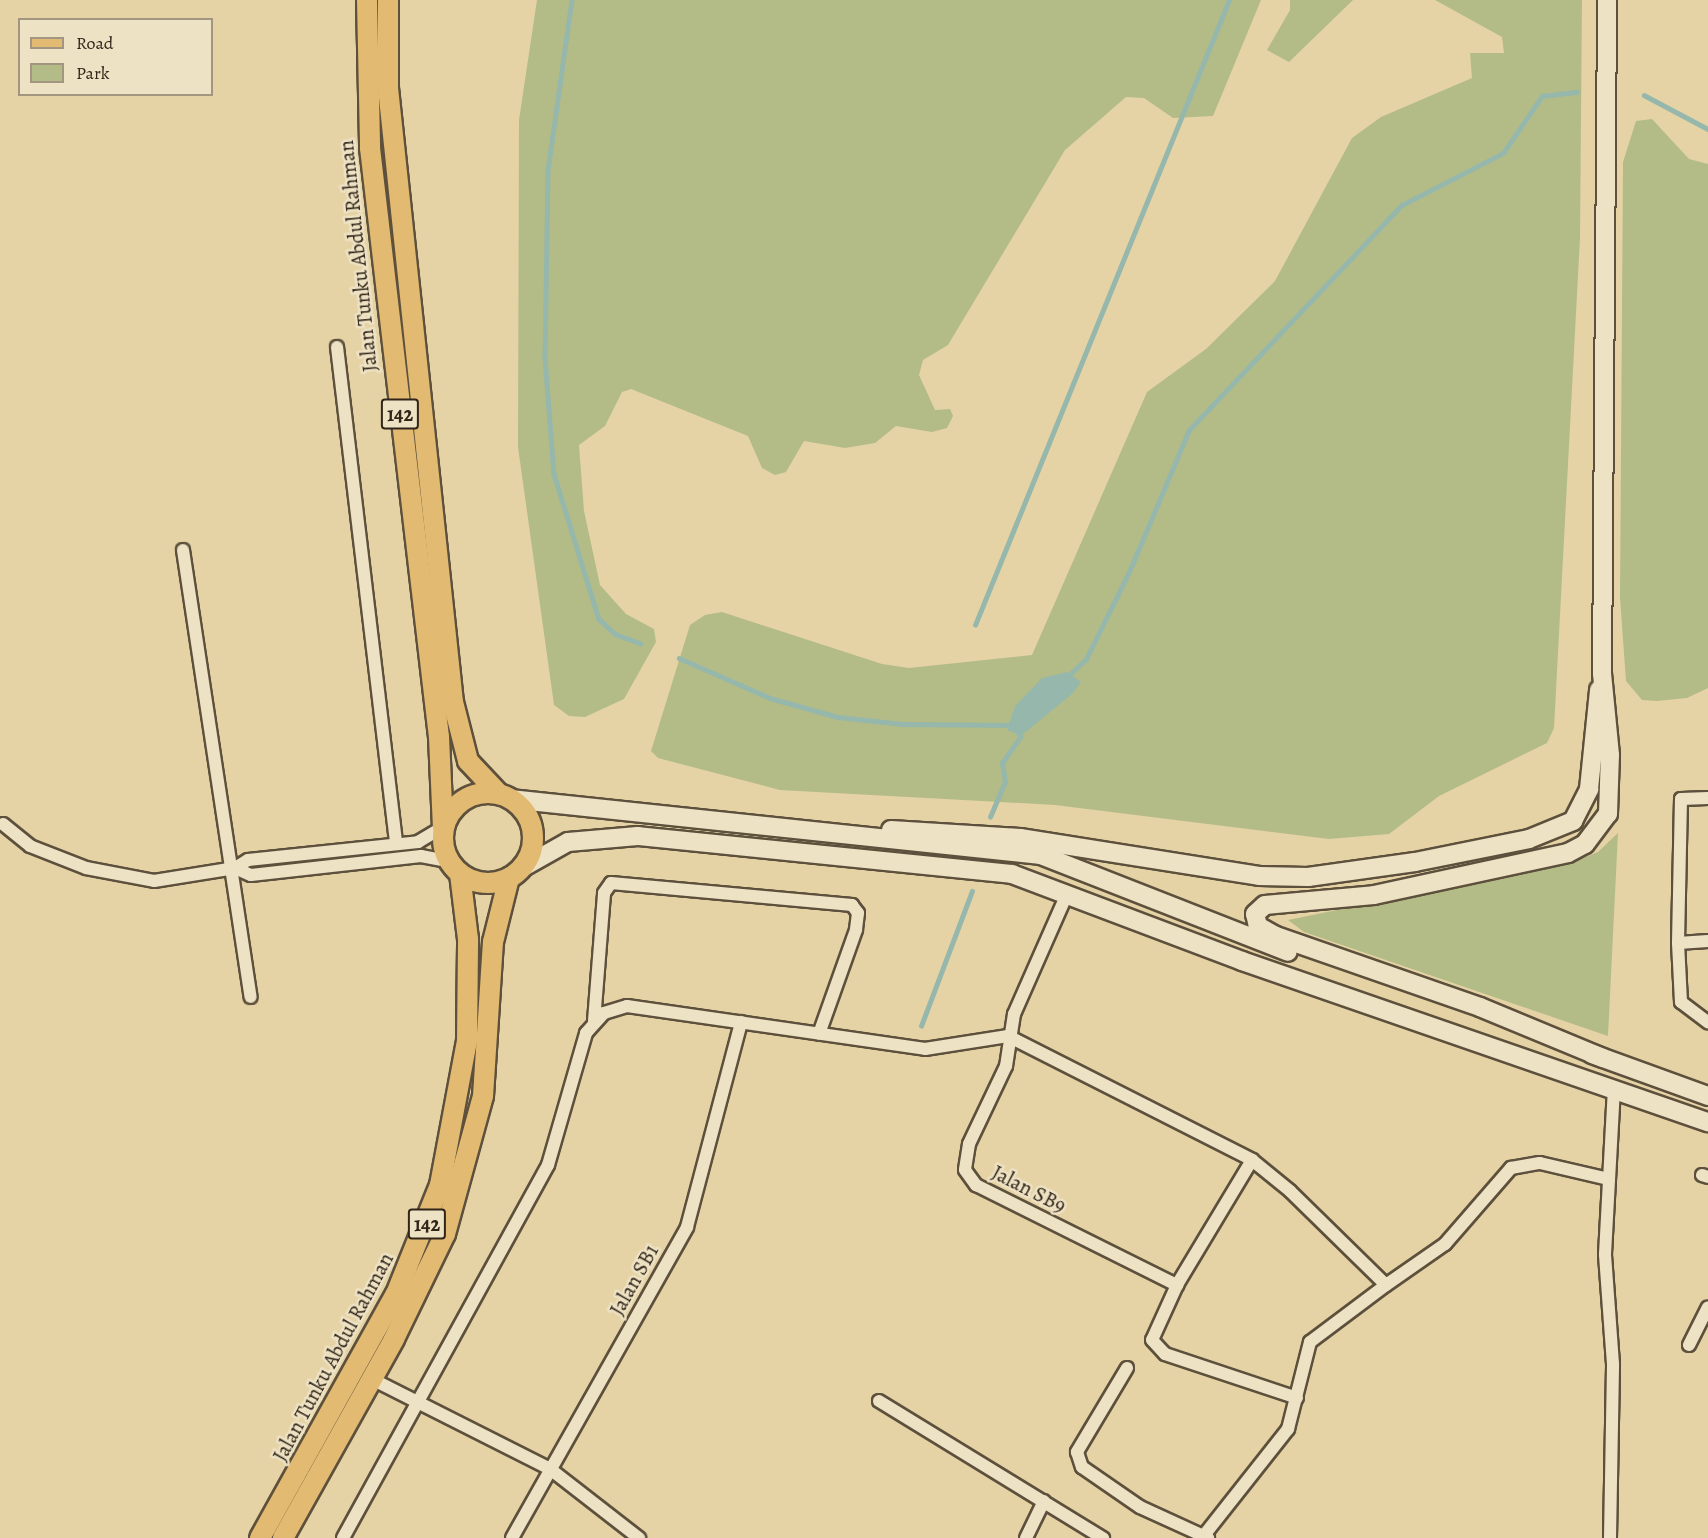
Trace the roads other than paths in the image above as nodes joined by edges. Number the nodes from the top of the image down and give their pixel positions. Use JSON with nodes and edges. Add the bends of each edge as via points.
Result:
{"nodes":[{"id":1,"x":367,"y":0,"type":"edge"},
{"id":2,"x":388,"y":0,"type":"edge"},
{"id":3,"x":1606,"y":0,"type":"edge"},
{"id":4,"x":337,"y":347,"type":"dead end"},
{"id":5,"x":183,"y":550,"type":"dead end"},
{"id":6,"x":1602,"y":674,"type":"junction"},
{"id":7,"x":504,"y":797,"type":"junction"},
{"id":8,"x":1708,"y":798,"type":"edge"},
{"id":9,"x":3,"y":824,"type":"dead end"},
{"id":10,"x":443,"y":827,"type":"junction"},
{"id":11,"x":811,"y":831,"type":"junction"},
{"id":12,"x":396,"y":843,"type":"junction"},
{"id":13,"x":235,"y":868,"type":"junction"},
{"id":14,"x":456,"y":868,"type":"junction"},
{"id":15,"x":515,"y":873,"type":"junction"},
{"id":16,"x":1067,"y":894,"type":"junction"},
{"id":17,"x":1708,"y":941,"type":"edge"},
{"id":18,"x":1678,"y":943,"type":"junction"},
{"id":19,"x":251,"y":997,"type":"dead end"},
{"id":20,"x":594,"y":1021,"type":"junction"},
{"id":21,"x":741,"y":1022,"type":"junction"},
{"id":22,"x":1708,"y":1022,"type":"edge"},
{"id":23,"x":819,"y":1034,"type":"junction"},
{"id":24,"x":1008,"y":1036,"type":"junction"},
{"id":25,"x":1603,"y":1058,"type":"junction"},
{"id":26,"x":1614,"y":1090,"type":"junction"},
{"id":27,"x":1708,"y":1096,"type":"edge"},
{"id":28,"x":1708,"y":1122,"type":"edge"},
{"id":29,"x":1252,"y":1160,"type":"junction"},
{"id":30,"x":1609,"y":1179,"type":"junction"},
{"id":31,"x":1177,"y":1285,"type":"junction"},
{"id":32,"x":1386,"y":1285,"type":"junction"},
{"id":33,"x":1708,"y":1307,"type":"edge"},
{"id":34,"x":1689,"y":1345,"type":"dead end"},
{"id":35,"x":1127,"y":1368,"type":"dead end"},
{"id":36,"x":372,"y":1379,"type":"junction"},
{"id":37,"x":1297,"y":1398,"type":"junction"},
{"id":38,"x":879,"y":1401,"type":"dead end"},
{"id":39,"x":419,"y":1402,"type":"junction"},
{"id":40,"x":550,"y":1469,"type":"junction"},
{"id":41,"x":1044,"y":1501,"type":"junction"},
{"id":42,"x":1205,"y":1537,"type":"edge"},
{"id":43,"x":260,"y":1538,"type":"edge"},
{"id":44,"x":283,"y":1538,"type":"edge"},
{"id":45,"x":343,"y":1538,"type":"edge"},
{"id":46,"x":512,"y":1538,"type":"edge"},
{"id":47,"x":639,"y":1538,"type":"edge"},
{"id":48,"x":1026,"y":1538,"type":"edge"},
{"id":49,"x":1103,"y":1538,"type":"edge"},
{"id":50,"x":1610,"y":1538,"type":"edge"}],
"edges":[{"from":1,"to":10,"type":"main road","name":"Jalan Tunku Abdul Rahman","number":"142","via":[[370,148],[439,737]]},
{"from":2,"to":7,"type":"main road","number":"142","via":[[388,88],[453,702],[468,761]]},
{"from":3,"to":6,"type":"main road"},
{"from":4,"to":12,"type":"street"},
{"from":5,"to":13,"type":"street"},
{"from":6,"to":11,"type":"main road","via":[[1588,789],[1573,821],[1529,839],[1415,862],[1308,877],[1259,876],[1020,838],[917,829]]},
{"from":6,"to":25,"type":"main road","via":[[1611,789],[1608,814],[1585,844],[1539,861],[1374,895],[1265,905],[1255,914],[1258,926],[1276,936],[1480,1007]]},
{"from":7,"to":10,"type":"main road","via":[[465,800]]},
{"from":7,"to":11,"type":"main road"},
{"from":7,"to":15,"type":"main road","number":"142","via":[[529,818],[532,831]]},
{"from":8,"to":18,"type":"street","via":[[1681,799]]},
{"from":9,"to":13,"type":"street","via":[[30,846],[86,868],[154,881]]},
{"from":10,"to":12,"type":"street","via":[[418,842]]},
{"from":10,"to":14,"type":"main road","number":"142","via":[[443,845]]},
{"from":11,"to":25,"type":"main road","via":[[1041,855],[1250,939]]},
{"from":12,"to":13,"type":"street","via":[[248,860]]},
{"from":13,"to":14,"type":"street","via":[[251,875],[421,856]]},
{"from":13,"to":19,"type":"street"},
{"from":14,"to":15,"type":"main road","via":[[484,883]]},
{"from":14,"to":43,"type":"main road","name":"Jalan Tunku Abdul Rahman","number":"142","via":[[468,939],[467,1041],[440,1185],[396,1294]]},
{"from":15,"to":16,"type":"main road","via":[[568,842],[638,836],[1012,874]]},
{"from":15,"to":36,"type":"main road","name":"Jalan Tunku Abdul Rahman","number":"142","via":[[493,942],[489,1043],[472,1149],[445,1234]]},
{"from":16,"to":24,"type":"street"},
{"from":16,"to":26,"type":"main road","via":[[1242,961]]},
{"from":17,"to":18,"type":"street"},
{"from":18,"to":22,"type":"street","via":[[1681,1002]]},
{"from":20,"to":21,"type":"street","via":[[627,1006]]},
{"from":20,"to":23,"type":"street","via":[[604,893],[611,883],[852,905],[858,913],[856,930]]},
{"from":20,"to":39,"type":"street","via":[[548,1165]]},
{"from":21,"to":23,"type":"street"},
{"from":21,"to":40,"type":"street","name":"Jalan SB1","via":[[687,1227]]},
{"from":23,"to":24,"type":"street","via":[[925,1049]]},
{"from":24,"to":29,"type":"street"},
{"from":24,"to":31,"type":"street","name":"Jalan SB9","via":[[1003,1073],[965,1159],[969,1179]]},
{"from":25,"to":27,"type":"main road"},
{"from":26,"to":28,"type":"main road"},
{"from":26,"to":30,"type":"street"},
{"from":29,"to":31,"type":"street"},
{"from":29,"to":32,"type":"street"},
{"from":30,"to":32,"type":"street","via":[[1540,1163],[1511,1168],[1445,1244]]},
{"from":30,"to":50,"type":"street"},
{"from":31,"to":37,"type":"street","via":[[1151,1333],[1158,1350]]},
{"from":32,"to":37,"type":"street","via":[[1310,1342]]},
{"from":33,"to":34,"type":"street"},
{"from":35,"to":42,"type":"street","via":[[1077,1452],[1082,1467],[1140,1507]]},
{"from":36,"to":39,"type":"street"},
{"from":36,"to":44,"type":"main road","name":"Jalan Tunku Abdul Rahman","number":"142"},
{"from":37,"to":42,"type":"street","via":[[1280,1442]]},
{"from":38,"to":41,"type":"street"},
{"from":39,"to":40,"type":"street"},
{"from":39,"to":45,"type":"street"},
{"from":40,"to":46,"type":"street","name":"Jalan SB1"},
{"from":40,"to":47,"type":"street"},
{"from":41,"to":48,"type":"street"},
{"from":41,"to":49,"type":"street"}]}
